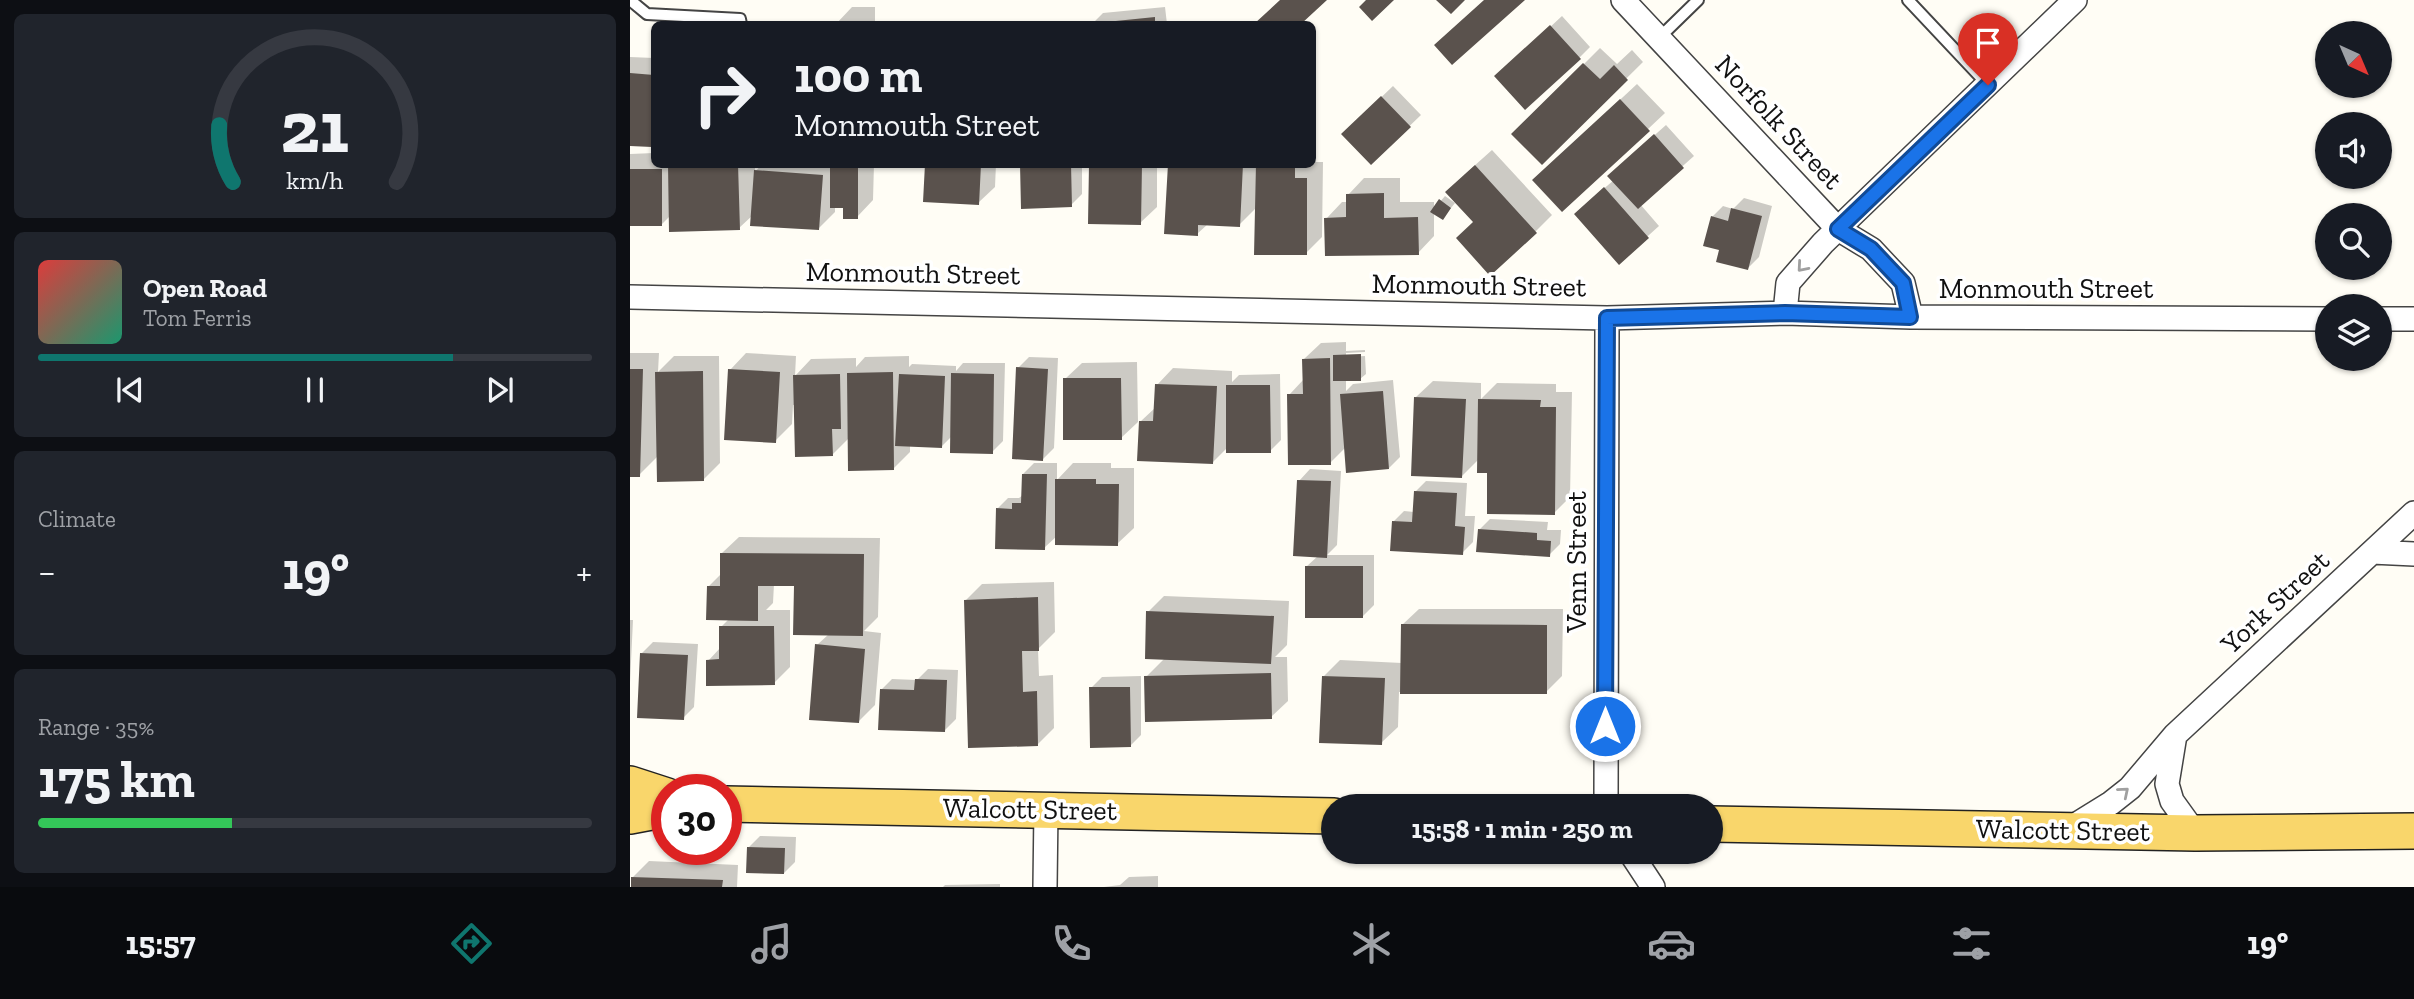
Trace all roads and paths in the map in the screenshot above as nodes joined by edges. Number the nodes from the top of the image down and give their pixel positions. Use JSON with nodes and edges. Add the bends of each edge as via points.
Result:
{"nodes":[{"id":1,"x":630,"y":0,"type":"edge"},
{"id":2,"x":1623,"y":0,"type":"edge"},
{"id":3,"x":1698,"y":0,"type":"edge"},
{"id":4,"x":1908,"y":0,"type":"edge"},
{"id":5,"x":2075,"y":0,"type":"edge"},
{"id":6,"x":740,"y":21,"type":"edge"},
{"id":7,"x":1658,"y":38,"type":"junction"},
{"id":8,"x":1988,"y":85,"type":"junction"},
{"id":9,"x":1838,"y":229,"type":"junction"},
{"id":10,"x":630,"y":297,"type":"edge"},
{"id":11,"x":1785,"y":313,"type":"junction"},
{"id":12,"x":1910,"y":317,"type":"junction"},
{"id":13,"x":1607,"y":318,"type":"junction"},
{"id":14,"x":2315,"y":318,"type":"edge"},
{"id":15,"x":2392,"y":319,"type":"edge"},
{"id":16,"x":2414,"y":319,"type":"edge"},
{"id":17,"x":2414,"y":513,"type":"edge"},
{"id":18,"x":2372,"y":552,"type":"junction"},
{"id":19,"x":2414,"y":554,"type":"edge"},
{"id":20,"x":2175,"y":735,"type":"junction"},
{"id":21,"x":630,"y":784,"type":"edge"},
{"id":22,"x":651,"y":791,"type":"edge"},
{"id":23,"x":1606,"y":794,"type":"edge"},
{"id":24,"x":742,"y":804,"type":"edge"},
{"id":25,"x":1046,"y":809,"type":"junction"},
{"id":26,"x":651,"y":812,"type":"edge"},
{"id":27,"x":630,"y":816,"type":"edge"},
{"id":28,"x":1321,"y":816,"type":"edge"},
{"id":29,"x":1723,"y":824,"type":"edge"},
{"id":30,"x":2067,"y":830,"type":"junction"},
{"id":31,"x":2414,"y":831,"type":"edge"},
{"id":32,"x":2195,"y":833,"type":"junction"},
{"id":33,"x":1638,"y":864,"type":"edge"},
{"id":34,"x":1045,"y":887,"type":"edge"},
{"id":35,"x":1653,"y":887,"type":"edge"}],
"edges":[{"from":1,"to":6,"type":"lane","via":[[647,14]]},
{"from":2,"to":7,"type":"street","name":"Norfolk Street"},
{"from":3,"to":7,"type":"lane"},
{"from":4,"to":8,"type":"lane"},
{"from":5,"to":8,"type":"street"},
{"from":7,"to":9,"type":"street","name":"Norfolk Street"},
{"from":8,"to":9,"type":"street"},
{"from":9,"to":11,"type":"street","one_way":true,"via":[[1788,283]]},
{"from":9,"to":12,"type":"street","name":"Norfolk Street","via":[[1871,249],[1903,283]]},
{"from":10,"to":13,"type":"street","name":"Monmouth Street"},
{"from":11,"to":12,"type":"street","name":"Monmouth Street"},
{"from":11,"to":13,"type":"street","name":"Monmouth Street"},
{"from":12,"to":14,"type":"street","name":"Monmouth Street"},
{"from":13,"to":23,"type":"street","name":"Venn Street"},
{"from":15,"to":16,"type":"street"},
{"from":17,"to":18,"type":"street","name":"York Street"},
{"from":18,"to":19,"type":"street"},
{"from":18,"to":20,"type":"street","name":"York Street"},
{"from":30,"to":20,"type":"street","name":"York Street","one_way":true,"via":[[2130,788]]},
{"from":20,"to":32,"type":"street","via":[[2167,784],[2172,801]]},
{"from":21,"to":22,"type":"main road"},
{"from":24,"to":25,"type":"main road","name":"Walcott Street"},
{"from":25,"to":28,"type":"main road","name":"Walcott Street"},
{"from":25,"to":34,"type":"street"},
{"from":26,"to":27,"type":"main road"},
{"from":29,"to":30,"type":"main road","name":"Walcott Street"},
{"from":30,"to":32,"type":"main road","name":"Walcott Street"},
{"from":31,"to":32,"type":"main road","name":"Walcott Street"},
{"from":33,"to":35,"type":"street"}]}
